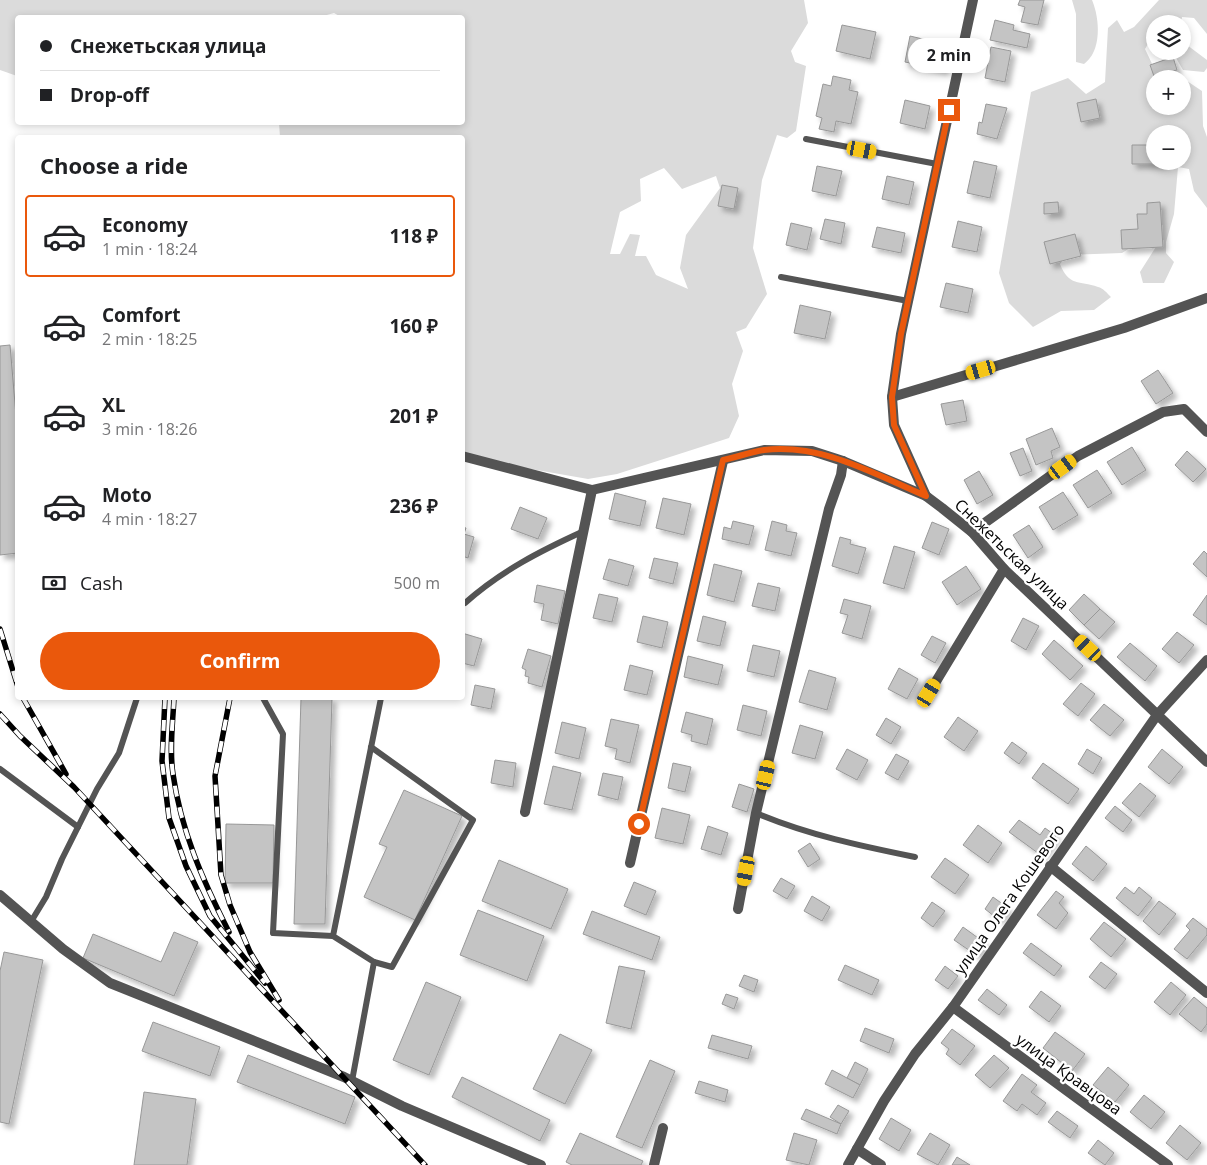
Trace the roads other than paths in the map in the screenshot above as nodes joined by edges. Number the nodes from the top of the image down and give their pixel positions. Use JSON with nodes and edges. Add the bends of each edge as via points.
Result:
{"nodes":[{"id":1,"x":973,"y":0,"type":"edge"},
{"id":2,"x":806,"y":139,"type":"dead end"},
{"id":3,"x":937,"y":164,"type":"junction"},
{"id":4,"x":780,"y":277,"type":"dead end"},
{"id":5,"x":1207,"y":298,"type":"edge"},
{"id":6,"x":908,"y":301,"type":"junction"},
{"id":7,"x":892,"y":397,"type":"junction"},
{"id":8,"x":1207,"y":432,"type":"edge"},
{"id":9,"x":465,"y":457,"type":"edge"},
{"id":10,"x":723,"y":460,"type":"junction"},
{"id":11,"x":843,"y":460,"type":"junction"},
{"id":12,"x":592,"y":490,"type":"junction"},
{"id":13,"x":926,"y":496,"type":"junction"},
{"id":14,"x":584,"y":531,"type":"junction"},
{"id":15,"x":972,"y":532,"type":"junction"},
{"id":16,"x":1004,"y":569,"type":"junction"},
{"id":17,"x":465,"y":603,"type":"dead end"},
{"id":18,"x":1207,"y":660,"type":"edge"},
{"id":19,"x":929,"y":693,"type":"dead end"},
{"id":20,"x":136,"y":700,"type":"edge"},
{"id":21,"x":264,"y":700,"type":"edge"},
{"id":22,"x":380,"y":700,"type":"edge"},
{"id":23,"x":1157,"y":715,"type":"junction"},
{"id":24,"x":370,"y":747,"type":"junction"},
{"id":25,"x":1207,"y":762,"type":"edge"},
{"id":26,"x":0,"y":769,"type":"edge"},
{"id":27,"x":526,"y":812,"type":"dead end"},
{"id":28,"x":756,"y":813,"type":"junction"},
{"id":29,"x":78,"y":827,"type":"junction"},
{"id":30,"x":915,"y":857,"type":"dead end"},
{"id":31,"x":630,"y":863,"type":"dead end"},
{"id":32,"x":1050,"y":866,"type":"junction"},
{"id":33,"x":0,"y":895,"type":"edge"},
{"id":34,"x":738,"y":909,"type":"dead end"},
{"id":35,"x":32,"y":920,"type":"junction"},
{"id":36,"x":333,"y":936,"type":"junction"},
{"id":37,"x":374,"y":962,"type":"junction"},
{"id":38,"x":1207,"y":993,"type":"edge"},
{"id":39,"x":953,"y":1007,"type":"junction"},
{"id":40,"x":352,"y":1080,"type":"junction"},
{"id":41,"x":663,"y":1128,"type":"dead end"},
{"id":42,"x":857,"y":1149,"type":"junction"},
{"id":43,"x":541,"y":1165,"type":"edge"},
{"id":44,"x":654,"y":1165,"type":"edge"},
{"id":45,"x":848,"y":1165,"type":"edge"},
{"id":46,"x":881,"y":1165,"type":"edge"},
{"id":47,"x":1168,"y":1165,"type":"edge"}],
"edges":[{"from":1,"to":3,"type":"street"},
{"from":2,"to":3,"type":"lane"},
{"from":3,"to":6,"type":"street"},
{"from":4,"to":6,"type":"lane"},
{"from":5,"to":7,"type":"street","via":[[1124,328]]},
{"from":6,"to":7,"type":"street"},
{"from":7,"to":13,"type":"street","via":[[894,425]]},
{"from":8,"to":15,"type":"street","via":[[1184,409],[1163,412],[1078,456]]},
{"from":9,"to":12,"type":"street","name":"Снежетьская улица"},
{"from":10,"to":11,"type":"street","name":"Снежетьская улица","via":[[764,450],[812,451]]},
{"from":10,"to":12,"type":"street","name":"Снежетьская улица"},
{"from":10,"to":31,"type":"street"},
{"from":11,"to":13,"type":"street","name":"Снежетьская улица"},
{"from":11,"to":28,"type":"street","via":[[828,509]]},
{"from":12,"to":14,"type":"street"},
{"from":13,"to":15,"type":"street","name":"Снежетьская улица"},
{"from":14,"to":17,"type":"lane","via":[[540,551],[490,581]]},
{"from":14,"to":27,"type":"street"},
{"from":15,"to":16,"type":"street","name":"Снежетьская улица"},
{"from":16,"to":19,"type":"street"},
{"from":16,"to":23,"type":"street","name":"Снежетьская улица"},
{"from":18,"to":23,"type":"street","name":"улица Олега Кошевого"},
{"from":20,"to":29,"type":"lane","via":[[119,753]]},
{"from":21,"to":36,"type":"lane","via":[[283,734],[273,933]]},
{"from":22,"to":24,"type":"lane"},
{"from":23,"to":25,"type":"street","name":"Снежетьская улица"},
{"from":23,"to":32,"type":"street","name":"улица Олега Кошевого"},
{"from":24,"to":36,"type":"lane"},
{"from":24,"to":37,"type":"lane","via":[[473,820],[392,967]]},
{"from":26,"to":29,"type":"lane"},
{"from":28,"to":30,"type":"lane","via":[[836,840]]},
{"from":28,"to":34,"type":"street"},
{"from":29,"to":35,"type":"lane"},
{"from":32,"to":38,"type":"street"},
{"from":32,"to":39,"type":"street","name":"улица Олега Кошевого"},
{"from":33,"to":35,"type":"street"},
{"from":35,"to":40,"type":"street","via":[[110,983]]},
{"from":36,"to":37,"type":"lane"},
{"from":37,"to":40,"type":"lane"},
{"from":39,"to":42,"type":"street","name":"улица Олега Кошевого","via":[[914,1054]]},
{"from":39,"to":47,"type":"street","name":"улица Кравцова"},
{"from":40,"to":43,"type":"street","via":[[402,1106]]},
{"from":41,"to":44,"type":"street"},
{"from":42,"to":45,"type":"street","name":"улица Олега Кошевого"},
{"from":42,"to":46,"type":"street"}]}
